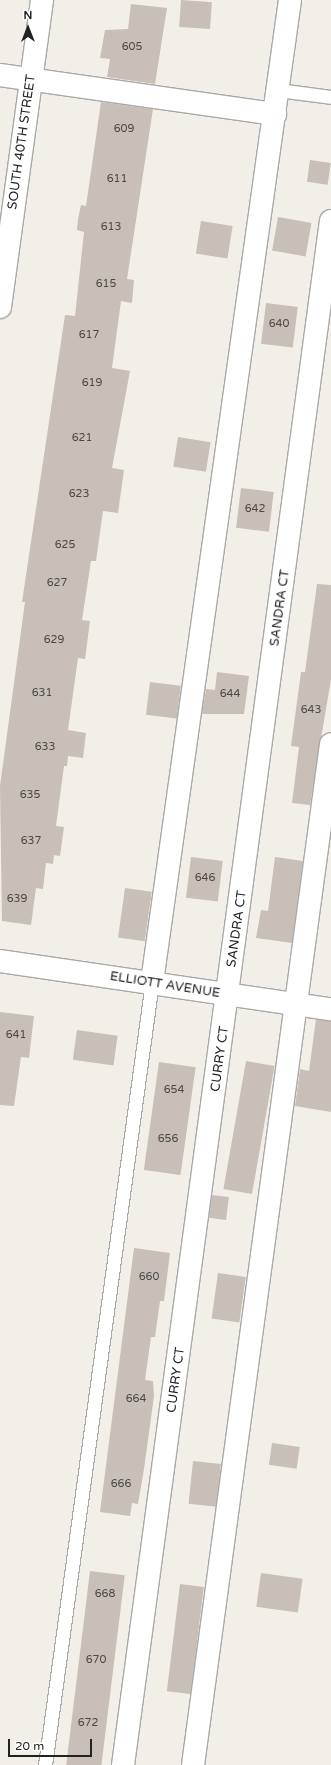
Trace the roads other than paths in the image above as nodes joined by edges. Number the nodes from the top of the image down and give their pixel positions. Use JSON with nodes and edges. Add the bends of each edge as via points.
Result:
{"nodes":[{"id":1,"x":42,"y":0,"type":"edge"},
{"id":2,"x":290,"y":0,"type":"edge"},
{"id":3,"x":0,"y":75,"type":"edge"},
{"id":4,"x":31,"y":79,"type":"junction"},
{"id":5,"x":278,"y":90,"type":"junction"},
{"id":6,"x":331,"y":97,"type":"edge"},
{"id":7,"x":275,"y":114,"type":"junction"},
{"id":8,"x":331,"y":221,"type":"edge"},
{"id":9,"x":0,"y":307,"type":"edge"},
{"id":10,"x":331,"y":744,"type":"edge"},
{"id":11,"x":0,"y":961,"type":"edge"},
{"id":12,"x":152,"y":982,"type":"junction"},
{"id":13,"x":229,"y":994,"type":"junction"},
{"id":14,"x":297,"y":1004,"type":"junction"},
{"id":15,"x":331,"y":1009,"type":"edge"},
{"id":16,"x":45,"y":1765,"type":"edge"},
{"id":17,"x":123,"y":1765,"type":"edge"},
{"id":18,"x":193,"y":1765,"type":"edge"}],
"edges":[{"from":1,"to":4,"type":"street","name":"SOUTH 40TH STREET"},
{"from":2,"to":5,"type":"street"},
{"from":3,"to":4,"type":"street"},
{"from":4,"to":7,"type":"street"},
{"from":4,"to":9,"type":"street","name":"SOUTH 40TH STREET"},
{"from":5,"to":6,"type":"lane"},
{"from":5,"to":7,"type":"street"},
{"from":7,"to":12,"type":"street"},
{"from":8,"to":13,"type":"street","name":"SANDRA CT"},
{"from":10,"to":14,"type":"street"},
{"from":11,"to":12,"type":"street","name":"ELLIOTT AVENUE"},
{"from":12,"to":13,"type":"street","name":"ELLIOTT AVENUE"},
{"from":12,"to":16,"type":"lane"},
{"from":13,"to":14,"type":"street","name":"ELLIOTT AVENUE"},
{"from":13,"to":17,"type":"street","name":"CURRY CT"},
{"from":14,"to":15,"type":"street","name":"ELLIOTT AVENUE"},
{"from":14,"to":18,"type":"street"}]}
